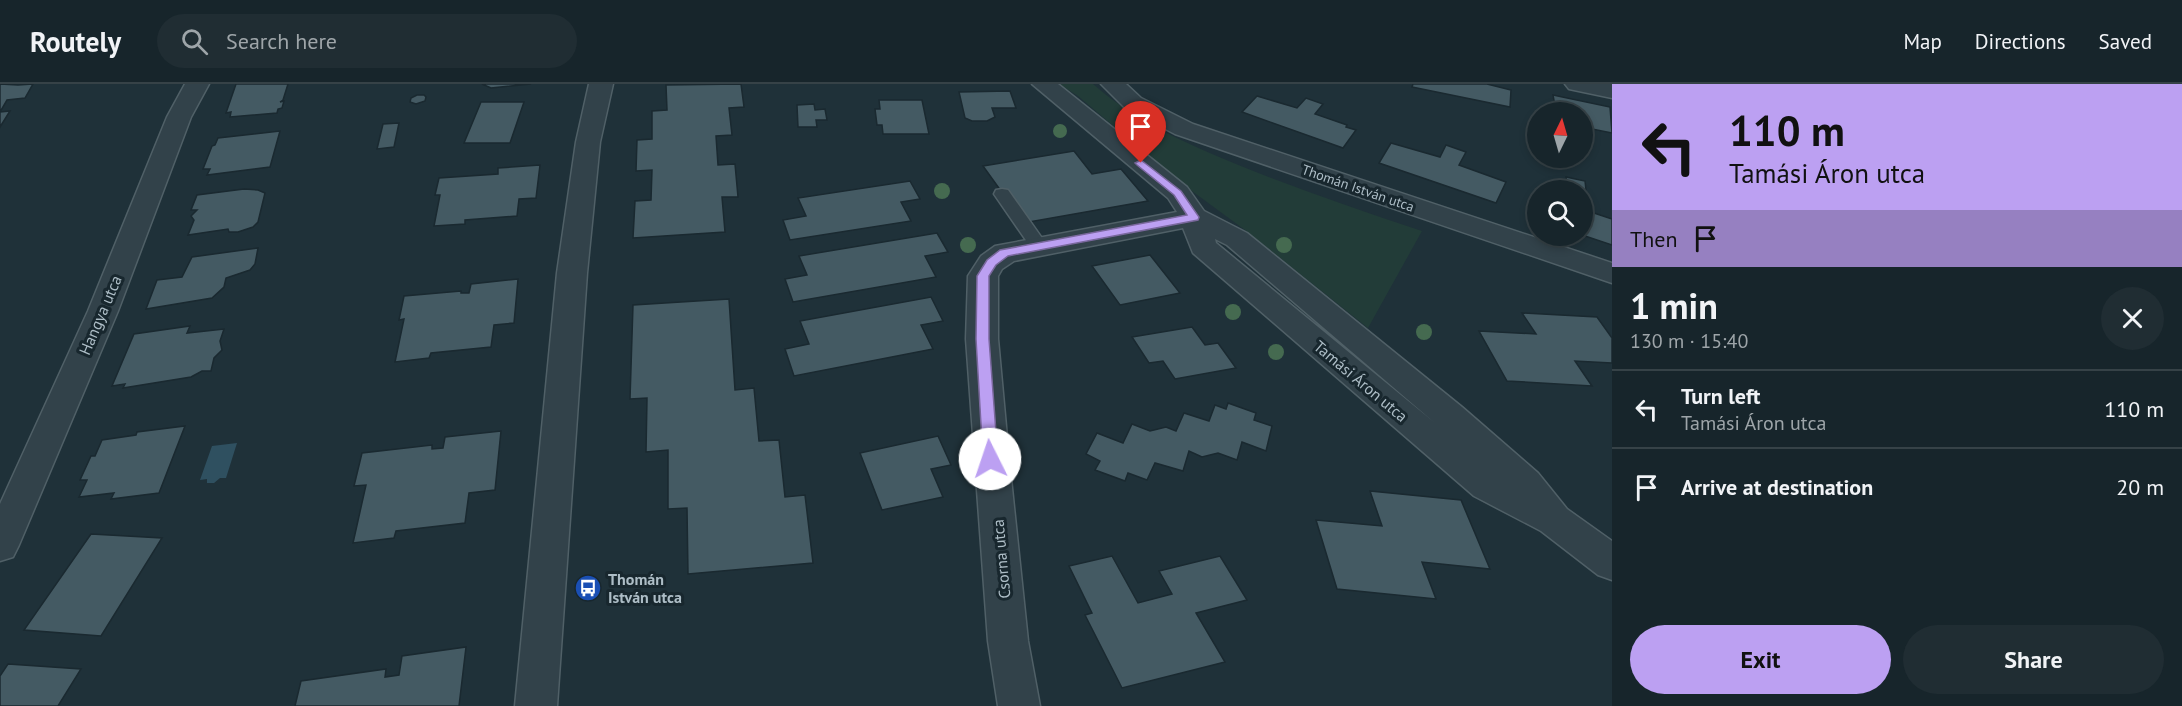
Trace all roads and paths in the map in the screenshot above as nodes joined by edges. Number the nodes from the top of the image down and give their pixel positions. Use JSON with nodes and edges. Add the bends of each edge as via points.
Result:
{"nodes":[{"id":1,"x":196,"y":84,"type":"edge"},
{"id":2,"x":601,"y":84,"type":"edge"},
{"id":3,"x":1044,"y":84,"type":"edge"},
{"id":4,"x":1113,"y":84,"type":"edge"},
{"id":5,"x":1577,"y":84,"type":"edge"},
{"id":6,"x":1612,"y":91,"type":"edge"},
{"id":7,"x":1002,"y":194,"type":"dead end"},
{"id":8,"x":1194,"y":217,"type":"junction"},
{"id":9,"x":1038,"y":245,"type":"junction"},
{"id":10,"x":1612,"y":273,"type":"edge"},
{"id":11,"x":0,"y":545,"type":"edge"},
{"id":12,"x":1612,"y":563,"type":"edge"},
{"id":13,"x":536,"y":706,"type":"edge"},
{"id":14,"x":1019,"y":706,"type":"edge"}],
"edges":[{"from":1,"to":11,"type":"street","name":"Hangya utca","via":[[179,117],[103,311]]},
{"from":2,"to":13,"type":"street","via":[[588,142],[572,273]]},
{"from":3,"to":8,"type":"street","name":"Tamási Áron utca","via":[[1178,193]]},
{"from":4,"to":10,"type":"street","name":"Thomán István utca","via":[[1133,102],[1184,129]]},
{"from":5,"to":6,"type":"street"},
{"from":7,"to":9,"type":"lane"},
{"from":8,"to":9,"type":"street","name":"Csorna utca"},
{"from":8,"to":12,"type":"street","name":"Tamási Áron utca","via":[[1203,247],[1414,427],[1487,486],[1554,520]]},
{"from":9,"to":14,"type":"street","name":"Csorna utca","via":[[1005,253],[991,262],[983,276],[982,339],[990,459],[1008,641]]}]}
